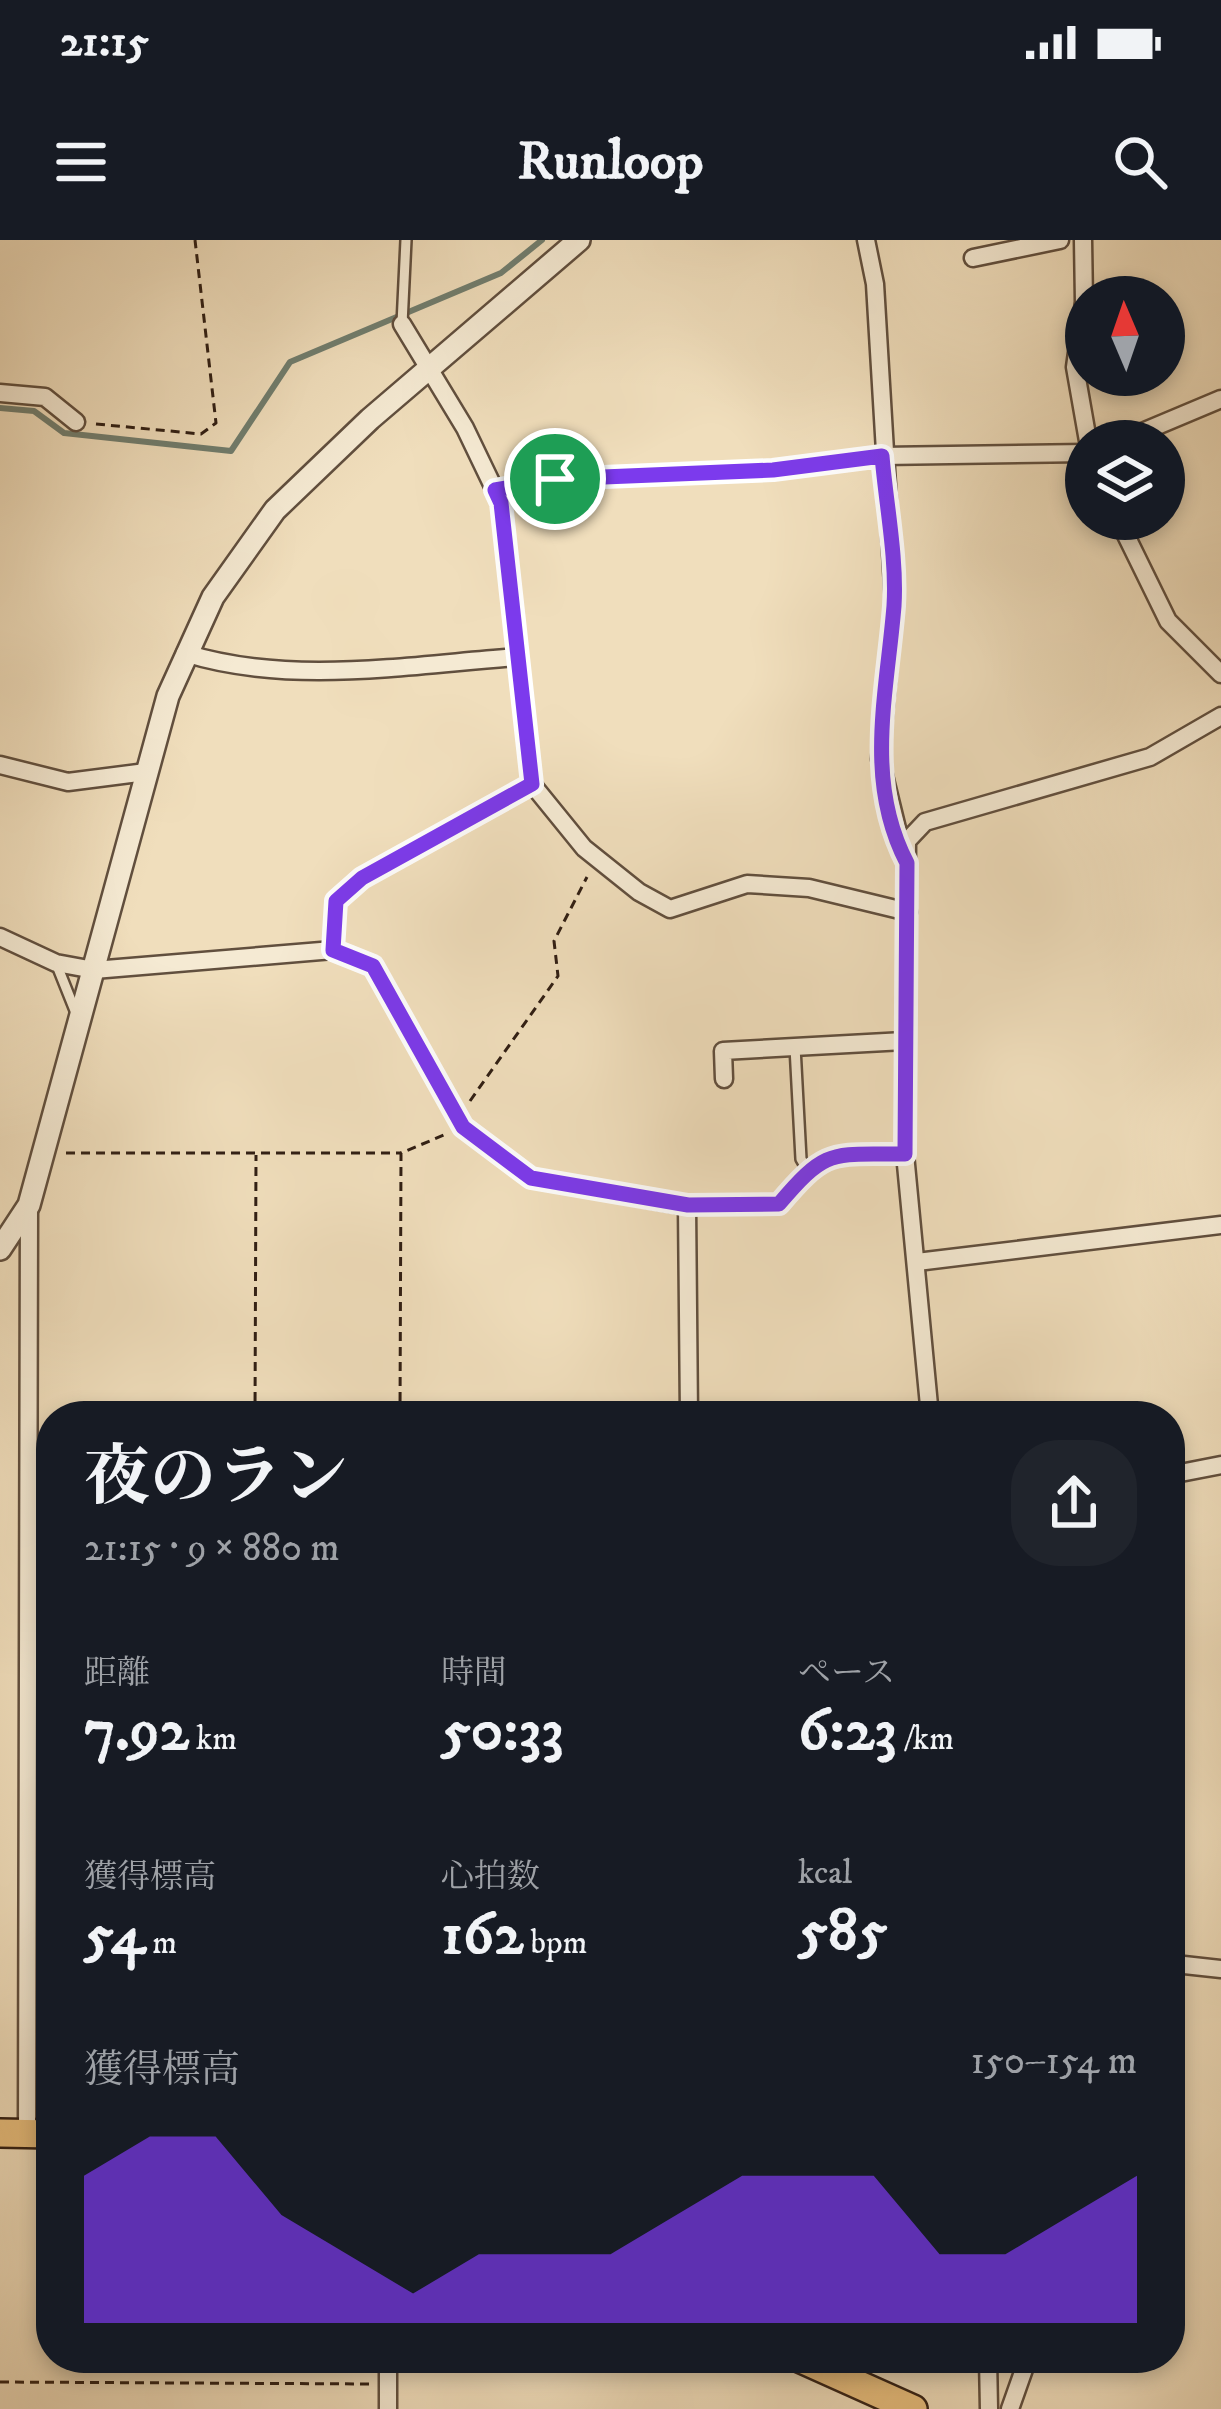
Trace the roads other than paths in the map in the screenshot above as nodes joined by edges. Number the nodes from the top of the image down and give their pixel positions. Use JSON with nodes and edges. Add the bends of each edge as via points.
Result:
{"nodes":[{"id":1,"x":406,"y":240,"type":"edge"},
{"id":2,"x":579,"y":240,"type":"edge"},
{"id":3,"x":866,"y":240,"type":"edge"},
{"id":4,"x":1060,"y":240,"type":"edge"},
{"id":5,"x":1083,"y":240,"type":"edge"},
{"id":6,"x":973,"y":258,"type":"dead end"},
{"id":7,"x":402,"y":324,"type":"joint"},
{"id":8,"x":428,"y":372,"type":"junction"},
{"id":9,"x":0,"y":393,"type":"edge"},
{"id":10,"x":1221,"y":400,"type":"edge"},
{"id":11,"x":1084,"y":420,"type":"edge"},
{"id":12,"x":1172,"y":420,"type":"edge"},
{"id":13,"x":76,"y":422,"type":"road end"},
{"id":14,"x":1065,"y":453,"type":"edge"},
{"id":15,"x":882,"y":456,"type":"junction"},
{"id":16,"x":495,"y":490,"type":"junction"},
{"id":17,"x":1128,"y":540,"type":"edge"},
{"id":18,"x":185,"y":653,"type":"junction"},
{"id":19,"x":517,"y":657,"type":"junction"},
{"id":20,"x":1221,"y":674,"type":"edge"},
{"id":21,"x":1221,"y":716,"type":"edge"},
{"id":22,"x":0,"y":765,"type":"edge"},
{"id":23,"x":146,"y":772,"type":"junction"},
{"id":24,"x":532,"y":784,"type":"junction"},
{"id":25,"x":907,"y":863,"type":"junction"},
{"id":26,"x":908,"y":912,"type":"junction"},
{"id":27,"x":0,"y":937,"type":"edge"},
{"id":28,"x":333,"y":950,"type":"junction"},
{"id":29,"x":56,"y":963,"type":"junction"},
{"id":30,"x":94,"y":970,"type":"junction"},
{"id":31,"x":77,"y":1033,"type":"junction"},
{"id":32,"x":904,"y":1042,"type":"junction"},
{"id":33,"x":795,"y":1047,"type":"junction"},
{"id":34,"x":724,"y":1079,"type":"dead end"},
{"id":35,"x":905,"y":1154,"type":"junction"},
{"id":36,"x":808,"y":1171,"type":"junction"},
{"id":37,"x":29,"y":1204,"type":"junction"},
{"id":38,"x":688,"y":1205,"type":"junction"},
{"id":39,"x":1221,"y":1225,"type":"edge"},
{"id":40,"x":1,"y":1244,"type":"edge"},
{"id":41,"x":917,"y":1262,"type":"junction"},
{"id":42,"x":689,"y":1401,"type":"edge"},
{"id":43,"x":929,"y":1401,"type":"edge"},
{"id":44,"x":1221,"y":1465,"type":"edge"},
{"id":45,"x":1185,"y":1472,"type":"edge"},
{"id":46,"x":1185,"y":1964,"type":"edge"},
{"id":47,"x":1221,"y":1969,"type":"edge"},
{"id":48,"x":26,"y":2134,"type":"edge"},
{"id":49,"x":388,"y":2373,"type":"edge"},
{"id":50,"x":833,"y":2373,"type":"edge"},
{"id":51,"x":988,"y":2373,"type":"edge"},
{"id":52,"x":1023,"y":2373,"type":"edge"},
{"id":53,"x":388,"y":2409,"type":"edge"},
{"id":54,"x":913,"y":2409,"type":"edge"},
{"id":55,"x":989,"y":2409,"type":"edge"},
{"id":56,"x":1010,"y":2409,"type":"edge"}],
"edges":[{"from":1,"to":7,"type":"lane"},
{"from":2,"to":8,"type":"street"},
{"from":3,"to":15,"type":"street"},
{"from":4,"to":6,"type":"street"},
{"from":5,"to":11,"type":"street","via":[[1075,367]]},
{"from":7,"to":8,"type":"street"},
{"from":8,"to":16,"type":"street"},
{"from":8,"to":18,"type":"street","via":[[275,510],[213,597]]},
{"from":9,"to":13,"type":"street","via":[[45,397]]},
{"from":10,"to":12,"type":"street"},
{"from":14,"to":15,"type":"street"},
{"from":15,"to":16,"type":"street"},
{"from":15,"to":25,"type":"street","via":[[894,602],[880,759]]},
{"from":16,"to":19,"type":"street"},
{"from":17,"to":20,"type":"street","via":[[1168,621]]},
{"from":18,"to":19,"type":"street","via":[[309,671]]},
{"from":18,"to":23,"type":"street"},
{"from":19,"to":24,"type":"street"},
{"from":21,"to":25,"type":"street","via":[[1150,757],[926,822],[907,841]]},
{"from":22,"to":23,"type":"street","via":[[68,782]]},
{"from":23,"to":30,"type":"street"},
{"from":24,"to":26,"type":"street","via":[[597,858],[670,909],[747,884],[809,888]]},
{"from":24,"to":28,"type":"street","via":[[362,878],[336,901]]},
{"from":25,"to":26,"type":"street"},
{"from":26,"to":32,"type":"street"},
{"from":27,"to":29,"type":"street"},
{"from":28,"to":30,"type":"street"},
{"from":28,"to":38,"type":"street","via":[[373,966],[460,1122],[531,1178]]},
{"from":29,"to":30,"type":"street"},
{"from":29,"to":31,"type":"lane","via":[[72,992]]},
{"from":30,"to":31,"type":"street"},
{"from":31,"to":37,"type":"street"},
{"from":32,"to":33,"type":"street"},
{"from":32,"to":35,"type":"street"},
{"from":33,"to":34,"type":"street","via":[[723,1051]]},
{"from":33,"to":36,"type":"lane","via":[[800,1159]]},
{"from":35,"to":36,"type":"street","via":[[829,1155]]},
{"from":35,"to":41,"type":"street"},
{"from":36,"to":38,"type":"street","via":[[779,1204]]},
{"from":37,"to":40,"type":"street"},
{"from":37,"to":48,"type":"street"},
{"from":38,"to":42,"type":"street"},
{"from":39,"to":41,"type":"street"},
{"from":41,"to":43,"type":"street"},
{"from":44,"to":45,"type":"street"},
{"from":46,"to":47,"type":"street"},
{"from":49,"to":53,"type":"street"},
{"from":50,"to":54,"type":"main road"},
{"from":51,"to":55,"type":"street"},
{"from":52,"to":56,"type":"street"}]}
